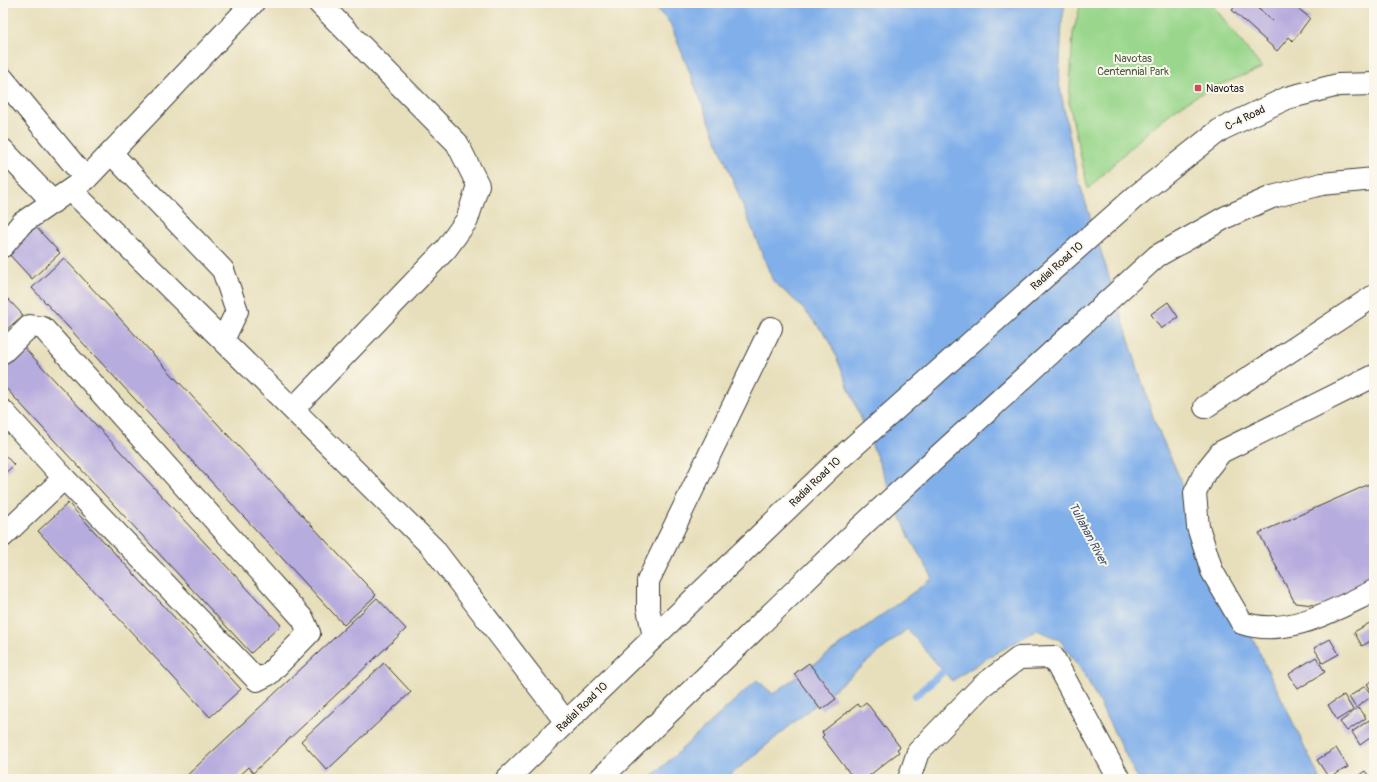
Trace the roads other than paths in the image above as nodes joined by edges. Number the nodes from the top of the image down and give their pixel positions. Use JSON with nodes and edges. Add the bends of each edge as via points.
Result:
{"nodes":[{"id":1,"x":253,"y":3,"type":"edge"},
{"id":2,"x":319,"y":3,"type":"edge"},
{"id":3,"x":3,"y":79,"type":"edge"},
{"id":4,"x":1374,"y":84,"type":"edge"},
{"id":5,"x":3,"y":150,"type":"edge"},
{"id":6,"x":111,"y":153,"type":"junction"},
{"id":7,"x":1374,"y":179,"type":"edge"},
{"id":8,"x":79,"y":184,"type":"junction"},
{"id":9,"x":1135,"y":197,"type":"joint"},
{"id":10,"x":53,"y":202,"type":"junction"},
{"id":11,"x":3,"y":246,"type":"edge"},
{"id":12,"x":1374,"y":296,"type":"edge"},
{"id":13,"x":771,"y":328,"type":"dead end"},
{"id":14,"x":223,"y":340,"type":"junction"},
{"id":15,"x":3,"y":352,"type":"edge"},
{"id":16,"x":1374,"y":376,"type":"edge"},
{"id":17,"x":1205,"y":407,"type":"dead end"},
{"id":18,"x":293,"y":409,"type":"junction"},
{"id":19,"x":3,"y":411,"type":"edge"},
{"id":20,"x":64,"y":478,"type":"junction"},
{"id":21,"x":3,"y":536,"type":"edge"},
{"id":22,"x":1374,"y":591,"type":"edge"},
{"id":23,"x":654,"y":637,"type":"junction"},
{"id":24,"x":566,"y":722,"type":"junction"},
{"id":25,"x":507,"y":779,"type":"edge"},
{"id":26,"x":600,"y":779,"type":"edge"},
{"id":27,"x":909,"y":779,"type":"edge"},
{"id":28,"x":1119,"y":779,"type":"edge"}],
"edges":[{"from":1,"to":6,"type":"main road"},
{"from":2,"to":18,"type":"main road","via":[[457,144],[478,185],[467,220],[446,250]]},
{"from":3,"to":8,"type":"main road"},
{"from":4,"to":9,"type":"main road","name":"C-4 Road","via":[[1338,85],[1287,98],[1220,130]]},
{"from":5,"to":10,"type":"main road"},
{"from":6,"to":8,"type":"main road"},
{"from":6,"to":14,"type":"main road","via":[[223,270],[237,310]]},
{"from":7,"to":26,"type":"main road","via":[[1322,184],[1272,197],[1226,217],[1157,256],[863,525]]},
{"from":8,"to":10,"type":"main road"},
{"from":8,"to":14,"type":"main road"},
{"from":9,"to":23,"type":"main road","name":"Radial Road 10","via":[[837,461]]},
{"from":10,"to":11,"type":"main road","via":[[22,223]]},
{"from":12,"to":17,"type":"main road"},
{"from":13,"to":23,"type":"main road","via":[[648,581],[648,608]]},
{"from":14,"to":18,"type":"main road"},
{"from":15,"to":20,"type":"main road","via":[[30,326],[43,328],[303,619],[309,632],[268,674],[257,680]]},
{"from":16,"to":22,"type":"main road","via":[[1222,452],[1205,472],[1195,493],[1198,527],[1212,571],[1242,623],[1255,627],[1295,624],[1321,616]]},
{"from":18,"to":24,"type":"main road","via":[[433,548]]},
{"from":19,"to":20,"type":"main road"},
{"from":20,"to":21,"type":"main road"},
{"from":23,"to":24,"type":"main road","name":"Radial Road 10"},
{"from":24,"to":25,"type":"main road","name":"Radial Road 10"},
{"from":27,"to":28,"type":"main road","via":[[918,752],[982,686],[1019,658],[1053,657]]}]}
